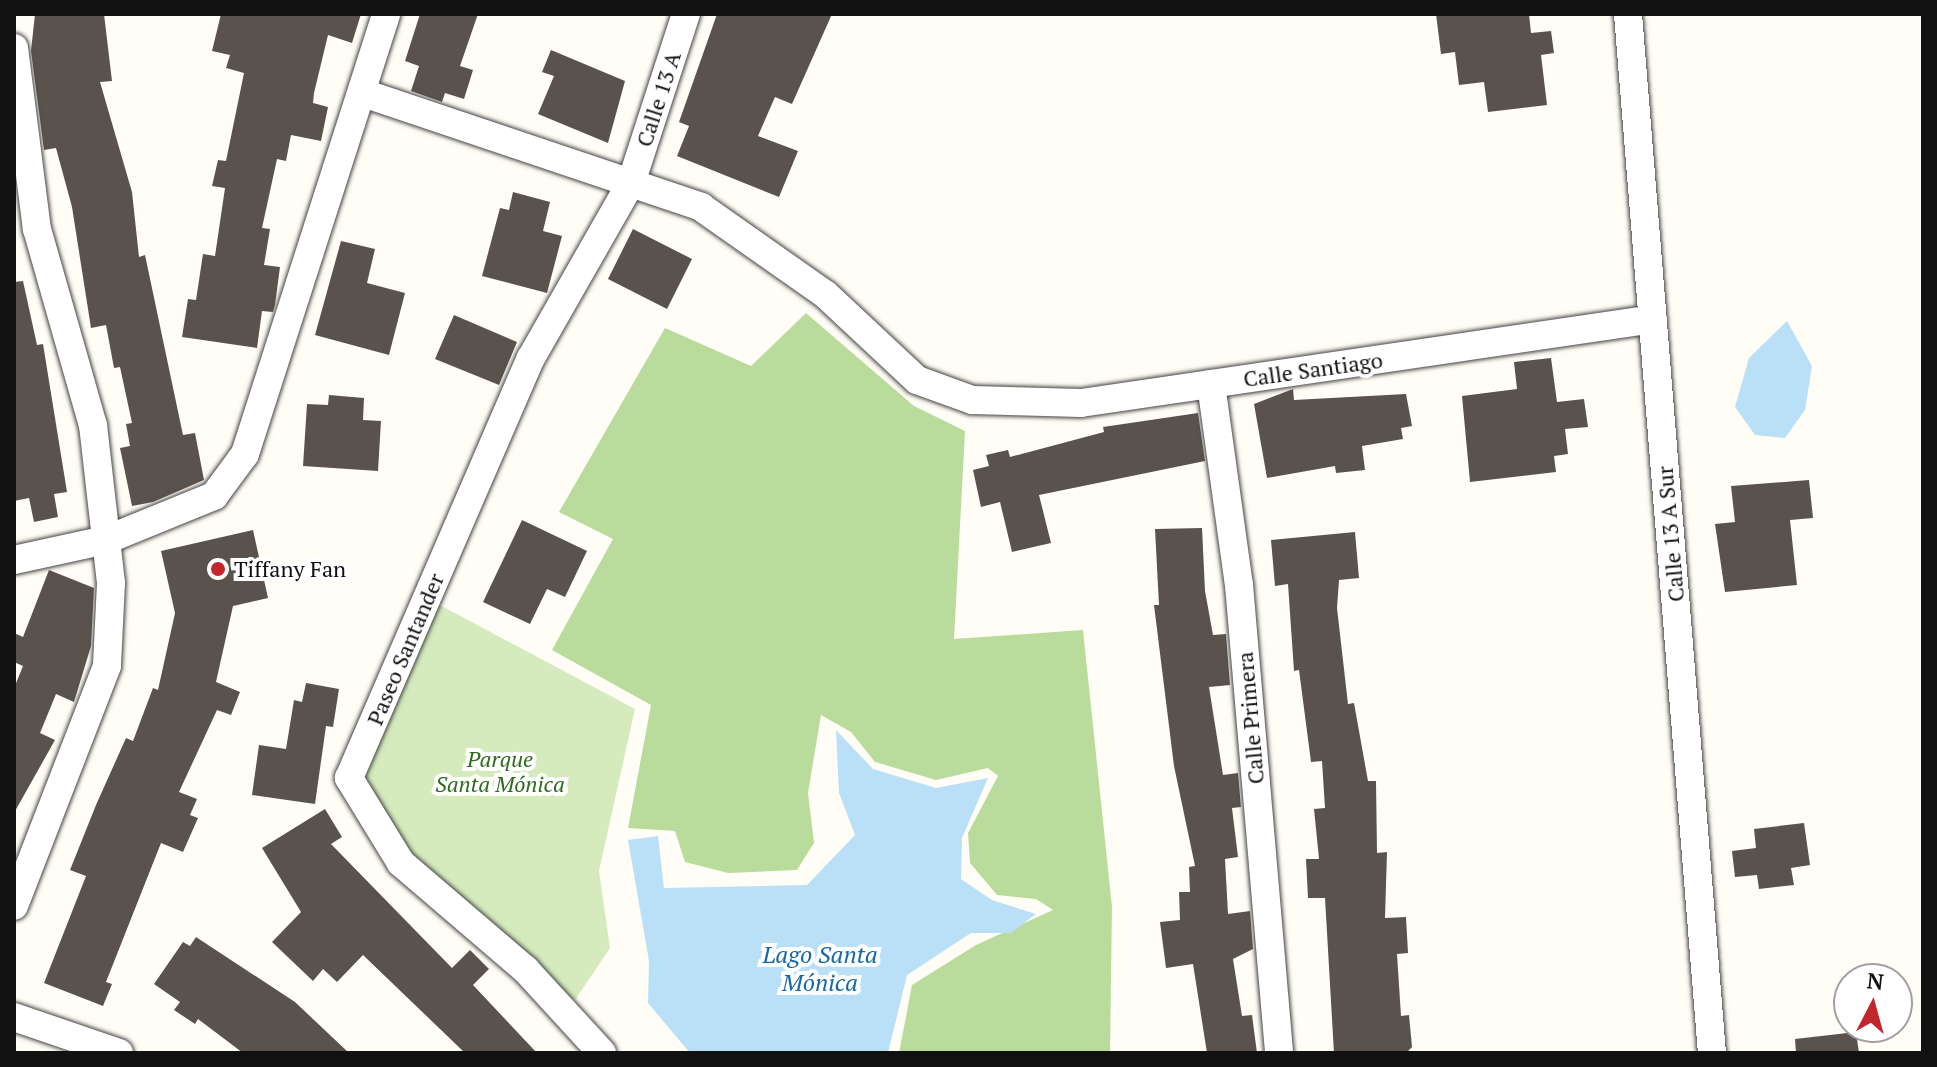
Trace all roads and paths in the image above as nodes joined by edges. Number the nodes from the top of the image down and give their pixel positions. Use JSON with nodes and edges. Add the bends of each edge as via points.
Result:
{"nodes":[{"id":1,"x":386,"y":14,"type":"edge"},
{"id":2,"x":686,"y":14,"type":"edge"},
{"id":3,"x":1628,"y":14,"type":"edge"},
{"id":4,"x":14,"y":48,"type":"edge"},
{"id":5,"x":363,"y":93,"type":"junction"},
{"id":6,"x":631,"y":183,"type":"junction"},
{"id":7,"x":1653,"y":319,"type":"junction"},
{"id":8,"x":1211,"y":384,"type":"junction"},
{"id":9,"x":106,"y":540,"type":"junction"},
{"id":10,"x":14,"y":560,"type":"edge"},
{"id":11,"x":14,"y":906,"type":"edge"},
{"id":12,"x":14,"y":1017,"type":"edge"},
{"id":13,"x":119,"y":1053,"type":"edge"},
{"id":14,"x":602,"y":1053,"type":"edge"},
{"id":15,"x":1279,"y":1053,"type":"edge"},
{"id":16,"x":1712,"y":1053,"type":"edge"}],
"edges":[{"from":1,"to":5,"type":"street"},
{"from":2,"to":6,"type":"street","name":"Calle 13 A"},
{"from":3,"to":7,"type":"street","name":"Calle 13 A Sur"},
{"from":4,"to":9,"type":"street","via":[[37,229],[93,425]]},
{"from":5,"to":6,"type":"street","name":"Calle Santiago"},
{"from":5,"to":9,"type":"street","via":[[245,454],[214,496]]},
{"from":6,"to":8,"type":"street","name":"Calle Santiago","via":[[701,207],[825,294],[917,380],[972,400],[1081,403]]},
{"from":6,"to":14,"type":"street","name":"Paseo Santander","via":[[531,358],[349,778],[401,863],[526,970]]},
{"from":7,"to":8,"type":"street","name":"Calle Santiago"},
{"from":7,"to":16,"type":"street","name":"Calle 13 A Sur"},
{"from":8,"to":15,"type":"street","name":"Calle Primera","via":[[1239,585]]},
{"from":9,"to":10,"type":"street"},
{"from":9,"to":11,"type":"street","via":[[111,583],[107,666]]},
{"from":12,"to":13,"type":"street"}]}
